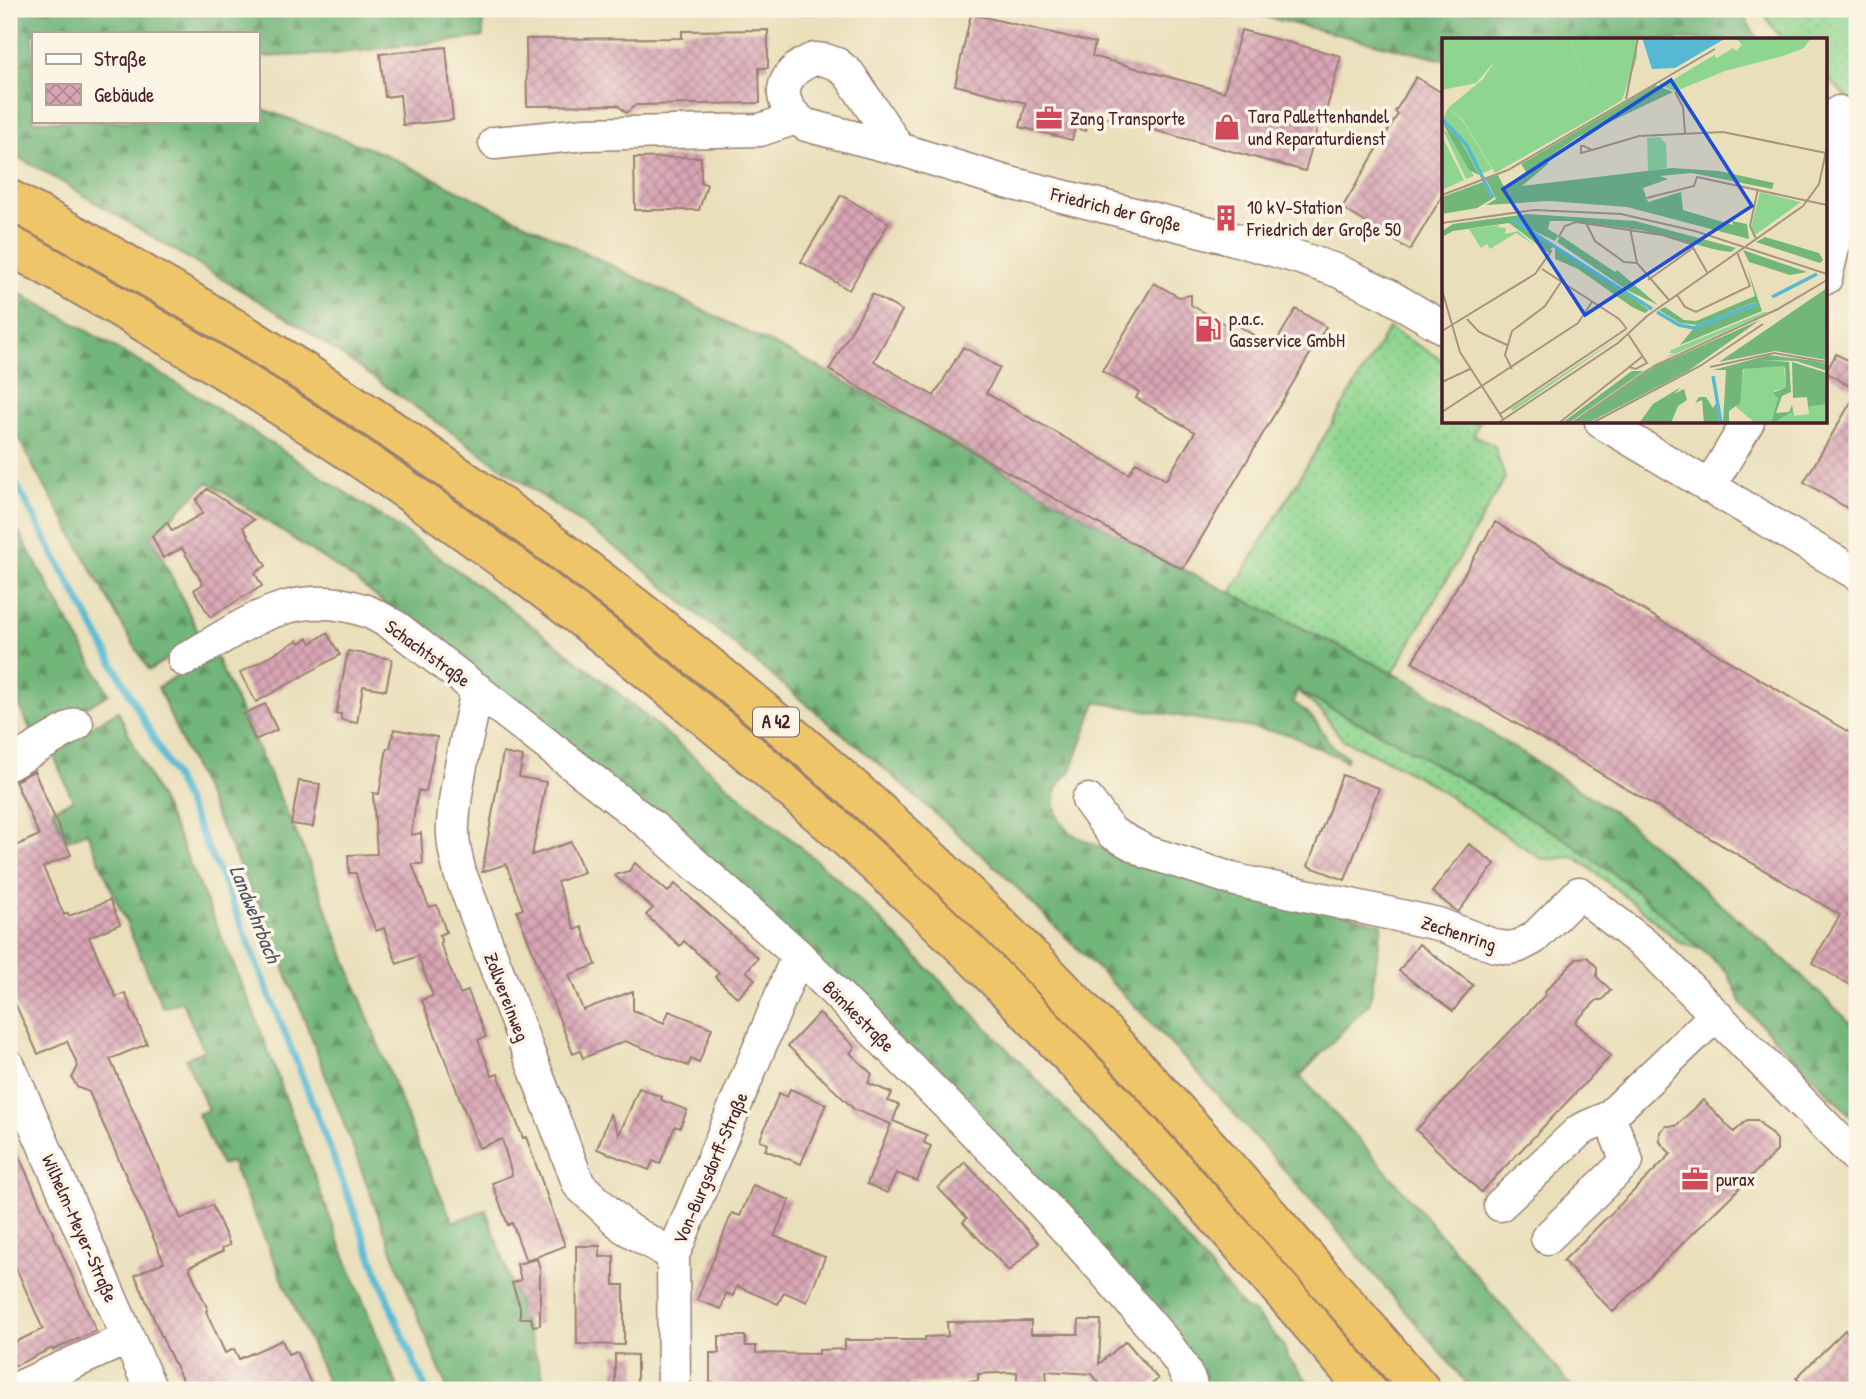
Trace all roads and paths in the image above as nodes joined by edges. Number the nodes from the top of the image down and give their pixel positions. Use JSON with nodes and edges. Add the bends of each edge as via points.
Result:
{"nodes":[{"id":1,"x":1839,"y":112,"type":"dead end"},
{"id":2,"x":796,"y":118,"type":"junction"},
{"id":3,"x":495,"y":143,"type":"dead end"},
{"id":4,"x":899,"y":149,"type":"junction"},
{"id":5,"x":9,"y":199,"type":"edge"},
{"id":6,"x":9,"y":245,"type":"edge"},
{"id":7,"x":1828,"y":269,"type":"edge"},
{"id":8,"x":1442,"y":327,"type":"edge"},
{"id":9,"x":1604,"y":424,"type":"edge"},
{"id":10,"x":1747,"y":424,"type":"edge"},
{"id":11,"x":1709,"y":487,"type":"junction"},
{"id":12,"x":1857,"y":574,"type":"edge"},
{"id":13,"x":184,"y":660,"type":"dead end"},
{"id":14,"x":477,"y":689,"type":"junction"},
{"id":15,"x":77,"y":724,"type":"dead end"},
{"id":16,"x":9,"y":764,"type":"edge"},
{"id":17,"x":1088,"y":800,"type":"dead end"},
{"id":18,"x":799,"y":955,"type":"junction"},
{"id":19,"x":1716,"y":1016,"type":"junction"},
{"id":20,"x":9,"y":1066,"type":"edge"},
{"id":21,"x":1609,"y":1116,"type":"junction"},
{"id":22,"x":1857,"y":1158,"type":"edge"},
{"id":23,"x":1500,"y":1205,"type":"dead end"},
{"id":24,"x":1547,"y":1238,"type":"dead end"},
{"id":25,"x":673,"y":1255,"type":"junction"},
{"id":26,"x":128,"y":1338,"type":"junction"},
{"id":27,"x":13,"y":1390,"type":"edge"},
{"id":28,"x":151,"y":1390,"type":"edge"},
{"id":29,"x":674,"y":1390,"type":"edge"},
{"id":30,"x":1192,"y":1390,"type":"edge"},
{"id":31,"x":1367,"y":1390,"type":"edge"},
{"id":32,"x":1420,"y":1390,"type":"edge"}],
"edges":[{"from":1,"to":7,"type":"street","via":[[1839,190]]},
{"from":2,"to":3,"type":"street","via":[[760,131],[585,134]]},
{"from":2,"to":4,"type":"street","name":"Friedrich der Große","via":[[806,125]]},
{"from":2,"to":4,"type":"street","via":[[783,94],[786,81],[803,63],[825,60],[849,74]]},
{"from":4,"to":8,"type":"street","name":"Friedrich der Große","via":[[1006,182],[1297,257],[1386,294]]},
{"from":5,"to":32,"type":"highway","number":"A 42","via":[[181,295],[411,442],[548,540],[745,696],[918,848],[1113,1041]]},
{"from":6,"to":31,"type":"highway","number":"A 42","via":[[138,317],[382,472],[605,635],[710,720],[884,872],[999,981],[1136,1126]]},
{"from":9,"to":11,"type":"street"},
{"from":10,"to":11,"type":"street"},
{"from":11,"to":12,"type":"street"},
{"from":13,"to":14,"type":"street","name":"Schachtstraße","via":[[266,613],[303,603],[335,603],[368,611],[399,629]]},
{"from":14,"to":18,"type":"street","name":"Bömkestraße","via":[[654,828]]},
{"from":14,"to":25,"type":"street","name":"Zollvereinweg","via":[[453,824],[460,873],[579,1185],[624,1227]]},
{"from":15,"to":16,"type":"street"},
{"from":17,"to":19,"type":"street","name":"Zechenring","via":[[1112,833],[1147,852],[1236,880],[1438,924],[1496,946],[1519,946],[1534,938],[1579,893],[1653,951]]},
{"from":18,"to":25,"type":"street","name":"Von-Burgsdorff-Straße"},
{"from":18,"to":30,"type":"street","name":"Bömkestraße","via":[[1009,1167],[1095,1261],[1166,1343]]},
{"from":19,"to":21,"type":"street"},
{"from":19,"to":22,"type":"street","name":"Zechenring"},
{"from":20,"to":26,"type":"street","name":"Wilhelm-Meyer-Straße"},
{"from":21,"to":23,"type":"street","via":[[1580,1130]]},
{"from":21,"to":24,"type":"street","via":[[1627,1161]]},
{"from":25,"to":29,"type":"street","name":"Von-Burgsdorff-Straße"},
{"from":26,"to":27,"type":"street"},
{"from":26,"to":28,"type":"street","name":"Wilhelm-Meyer-Straße"}]}
